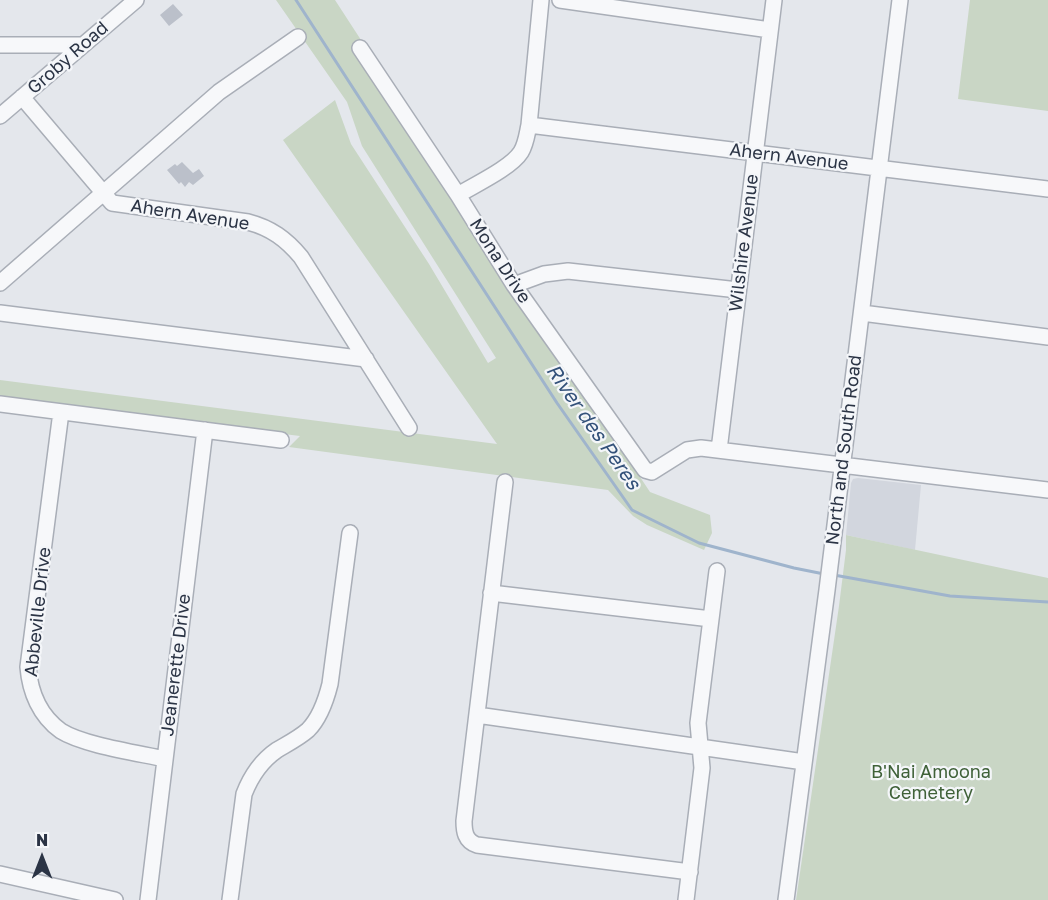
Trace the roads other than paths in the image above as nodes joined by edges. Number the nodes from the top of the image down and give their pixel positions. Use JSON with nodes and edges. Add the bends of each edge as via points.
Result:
{"nodes":[{"id":1,"x":136,"y":0,"type":"edge"},
{"id":2,"x":541,"y":0,"type":"edge"},
{"id":3,"x":560,"y":0,"type":"edge"},
{"id":4,"x":774,"y":0,"type":"edge"},
{"id":5,"x":900,"y":0,"type":"edge"},
{"id":6,"x":770,"y":30,"type":"junction"},
{"id":7,"x":298,"y":38,"type":"dead end"},
{"id":8,"x":0,"y":45,"type":"edge"},
{"id":9,"x":83,"y":45,"type":"junction"},
{"id":10,"x":360,"y":48,"type":"dead end"},
{"id":11,"x":22,"y":97,"type":"junction"},
{"id":12,"x":0,"y":116,"type":"edge"},
{"id":13,"x":529,"y":125,"type":"junction"},
{"id":14,"x":755,"y":153,"type":"junction"},
{"id":15,"x":880,"y":167,"type":"junction"},
{"id":16,"x":1048,"y":189,"type":"edge"},
{"id":17,"x":104,"y":194,"type":"junction"},
{"id":18,"x":458,"y":195,"type":"junction"},
{"id":19,"x":0,"y":284,"type":"edge"},
{"id":20,"x":514,"y":285,"type":"junction"},
{"id":21,"x":738,"y":290,"type":"junction"},
{"id":22,"x":0,"y":313,"type":"edge"},
{"id":23,"x":862,"y":313,"type":"junction"},
{"id":24,"x":1048,"y":337,"type":"edge"},
{"id":25,"x":366,"y":359,"type":"junction"},
{"id":26,"x":0,"y":404,"type":"edge"},
{"id":27,"x":62,"y":412,"type":"junction"},
{"id":28,"x":409,"y":428,"type":"dead end"},
{"id":29,"x":205,"y":430,"type":"junction"},
{"id":30,"x":281,"y":440,"type":"dead end"},
{"id":31,"x":719,"y":450,"type":"junction"},
{"id":32,"x":842,"y":465,"type":"junction"},
{"id":33,"x":505,"y":482,"type":"dead end"},
{"id":34,"x":1048,"y":490,"type":"edge"},
{"id":35,"x":350,"y":533,"type":"dead end"},
{"id":36,"x":717,"y":571,"type":"dead end"},
{"id":37,"x":491,"y":593,"type":"junction"},
{"id":38,"x":711,"y":619,"type":"junction"},
{"id":39,"x":477,"y":716,"type":"junction"},
{"id":40,"x":701,"y":747,"type":"junction"},
{"id":41,"x":165,"y":759,"type":"junction"},
{"id":42,"x":804,"y":762,"type":"junction"},
{"id":43,"x":690,"y":872,"type":"junction"},
{"id":44,"x":0,"y":874,"type":"edge"},
{"id":45,"x":54,"y":893,"type":"edge"},
{"id":46,"x":115,"y":900,"type":"edge"},
{"id":47,"x":148,"y":900,"type":"edge"},
{"id":48,"x":230,"y":900,"type":"edge"},
{"id":49,"x":686,"y":900,"type":"edge"},
{"id":50,"x":786,"y":900,"type":"edge"}],
"edges":[{"from":1,"to":9,"type":"street","name":"Groby Road"},
{"from":2,"to":13,"type":"street"},
{"from":3,"to":6,"type":"street"},
{"from":4,"to":6,"type":"street","name":"Wilshire Avenue"},
{"from":5,"to":15,"type":"street","name":"North and South Road"},
{"from":6,"to":14,"type":"street","name":"Wilshire Avenue"},
{"from":7,"to":17,"type":"street","via":[[219,92]]},
{"from":8,"to":9,"type":"street"},
{"from":9,"to":11,"type":"street","name":"Groby Road"},
{"from":10,"to":18,"type":"street","name":"Mona Drive"},
{"from":11,"to":12,"type":"street","name":"Groby Road"},
{"from":11,"to":17,"type":"street","name":"Ahern Avenue"},
{"from":13,"to":14,"type":"street","name":"Ahern Avenue"},
{"from":13,"to":18,"type":"street","via":[[520,153],[490,177]]},
{"from":14,"to":15,"type":"street","name":"Ahern Avenue"},
{"from":14,"to":21,"type":"street","name":"Wilshire Avenue"},
{"from":15,"to":16,"type":"street","name":"Ahern Avenue"},
{"from":15,"to":23,"type":"street","name":"North and South Road"},
{"from":17,"to":19,"type":"street"},
{"from":17,"to":25,"type":"street","name":"Ahern Avenue","via":[[112,203],[248,222],[279,235],[301,257]]},
{"from":18,"to":20,"type":"street","name":"Mona Drive"},
{"from":20,"to":21,"type":"street","via":[[544,274],[568,271]]},
{"from":20,"to":31,"type":"street","name":"Mona Drive","via":[[645,470],[652,472],[687,450]]},
{"from":21,"to":31,"type":"street","name":"Wilshire Avenue"},
{"from":22,"to":25,"type":"street"},
{"from":23,"to":24,"type":"street"},
{"from":23,"to":32,"type":"street","name":"North and South Road"},
{"from":25,"to":28,"type":"street","name":"Ahern Avenue"},
{"from":26,"to":27,"type":"street"},
{"from":27,"to":29,"type":"street"},
{"from":27,"to":41,"type":"street","name":"Abbeville Drive","via":[[29,681],[38,705],[62,731],[97,744]]},
{"from":29,"to":30,"type":"street"},
{"from":29,"to":41,"type":"street","name":"Jeanerette Drive"},
{"from":31,"to":32,"type":"street"},
{"from":32,"to":34,"type":"street"},
{"from":32,"to":42,"type":"street","name":"North and South Road"},
{"from":33,"to":37,"type":"street"},
{"from":35,"to":48,"type":"street","via":[[325,701],[309,729],[262,762],[249,783],[244,794]]},
{"from":36,"to":38,"type":"street"},
{"from":37,"to":38,"type":"street"},
{"from":37,"to":39,"type":"street"},
{"from":38,"to":40,"type":"street","via":[[698,723]]},
{"from":39,"to":40,"type":"street"},
{"from":39,"to":43,"type":"street","via":[[464,821],[466,837],[472,844]]},
{"from":40,"to":42,"type":"street"},
{"from":40,"to":43,"type":"street"},
{"from":41,"to":47,"type":"street","name":"Jeanerette Drive"},
{"from":42,"to":50,"type":"street","name":"North and South Road"},
{"from":43,"to":49,"type":"street"},
{"from":44,"to":45,"type":"street"},
{"from":45,"to":46,"type":"street"}]}
